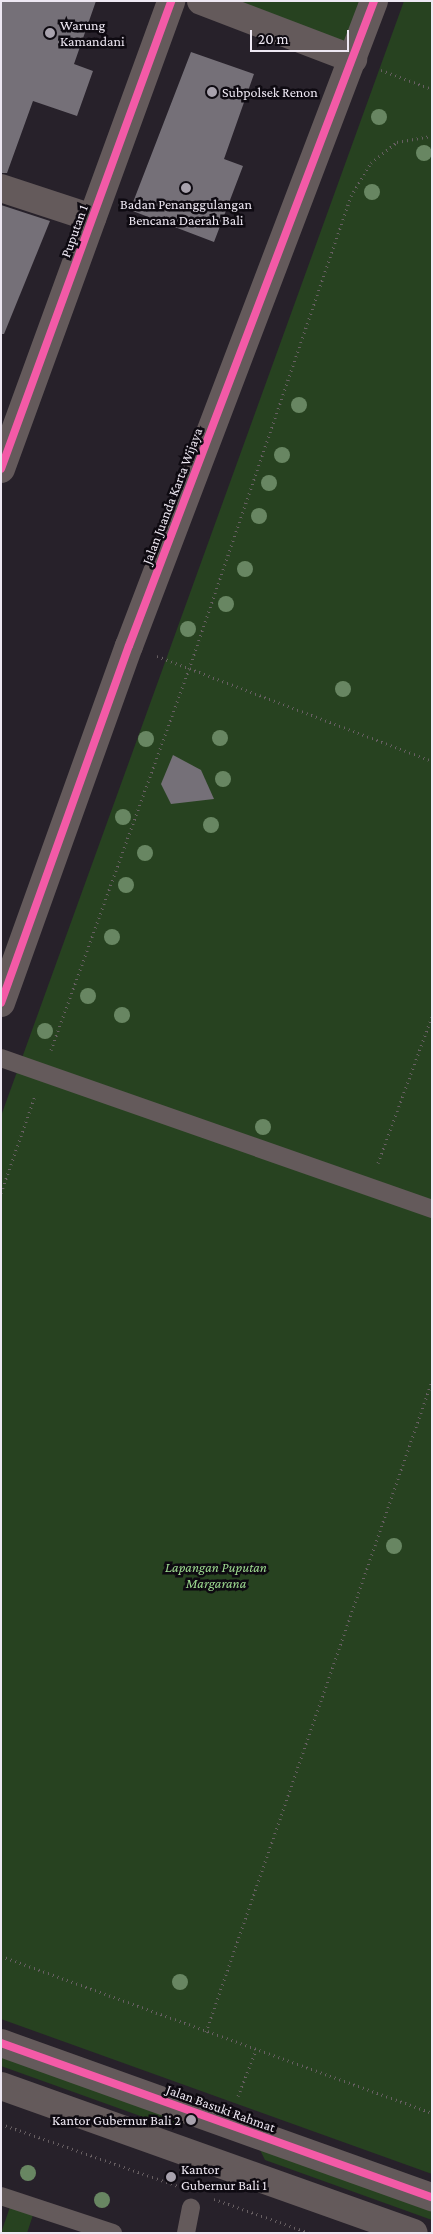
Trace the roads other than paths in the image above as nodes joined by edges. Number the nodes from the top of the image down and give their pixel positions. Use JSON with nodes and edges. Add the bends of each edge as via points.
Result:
{"nodes":[{"id":1,"x":171,"y":1,"type":"edge"},
{"id":2,"x":201,"y":1,"type":"edge"},
{"id":3,"x":374,"y":1,"type":"edge"},
{"id":4,"x":353,"y":59,"type":"junction"},
{"id":5,"x":1,"y":188,"type":"edge"},
{"id":6,"x":92,"y":218,"type":"junction"},
{"id":7,"x":1,"y":469,"type":"edge"},
{"id":8,"x":1,"y":1003,"type":"edge"},
{"id":9,"x":1,"y":1058,"type":"edge"},
{"id":10,"x":432,"y":1209,"type":"edge"},
{"id":11,"x":1,"y":2042,"type":"edge"},
{"id":12,"x":1,"y":2086,"type":"edge"},
{"id":13,"x":1,"y":2196,"type":"edge"},
{"id":14,"x":432,"y":2197,"type":"edge"},
{"id":15,"x":190,"y":2198,"type":"road end"},
{"id":16,"x":73,"y":2226,"type":"edge"},
{"id":17,"x":113,"y":2233,"type":"edge"},
{"id":18,"x":186,"y":2233,"type":"edge"},
{"id":19,"x":414,"y":2233,"type":"edge"}],
"edges":[{"from":1,"to":6,"type":"street","name":"Puputan 1"},
{"from":2,"to":4,"type":"street"},
{"from":3,"to":4,"type":"street","name":"Jalan Juanda Karta Wijaya"},
{"from":4,"to":8,"type":"street","name":"Jalan Juanda Karta Wijaya","via":[[130,646]]},
{"from":5,"to":6,"type":"street"},
{"from":6,"to":7,"type":"street","name":"Puputan 1"},
{"from":9,"to":10,"type":"lane"},
{"from":11,"to":14,"type":"street","name":"Jalan Basuki Rahmat"},
{"from":12,"to":19,"type":"street"},
{"from":13,"to":16,"type":"lane"},
{"from":15,"to":18,"type":"lane"},
{"from":16,"to":17,"type":"lane"}]}
